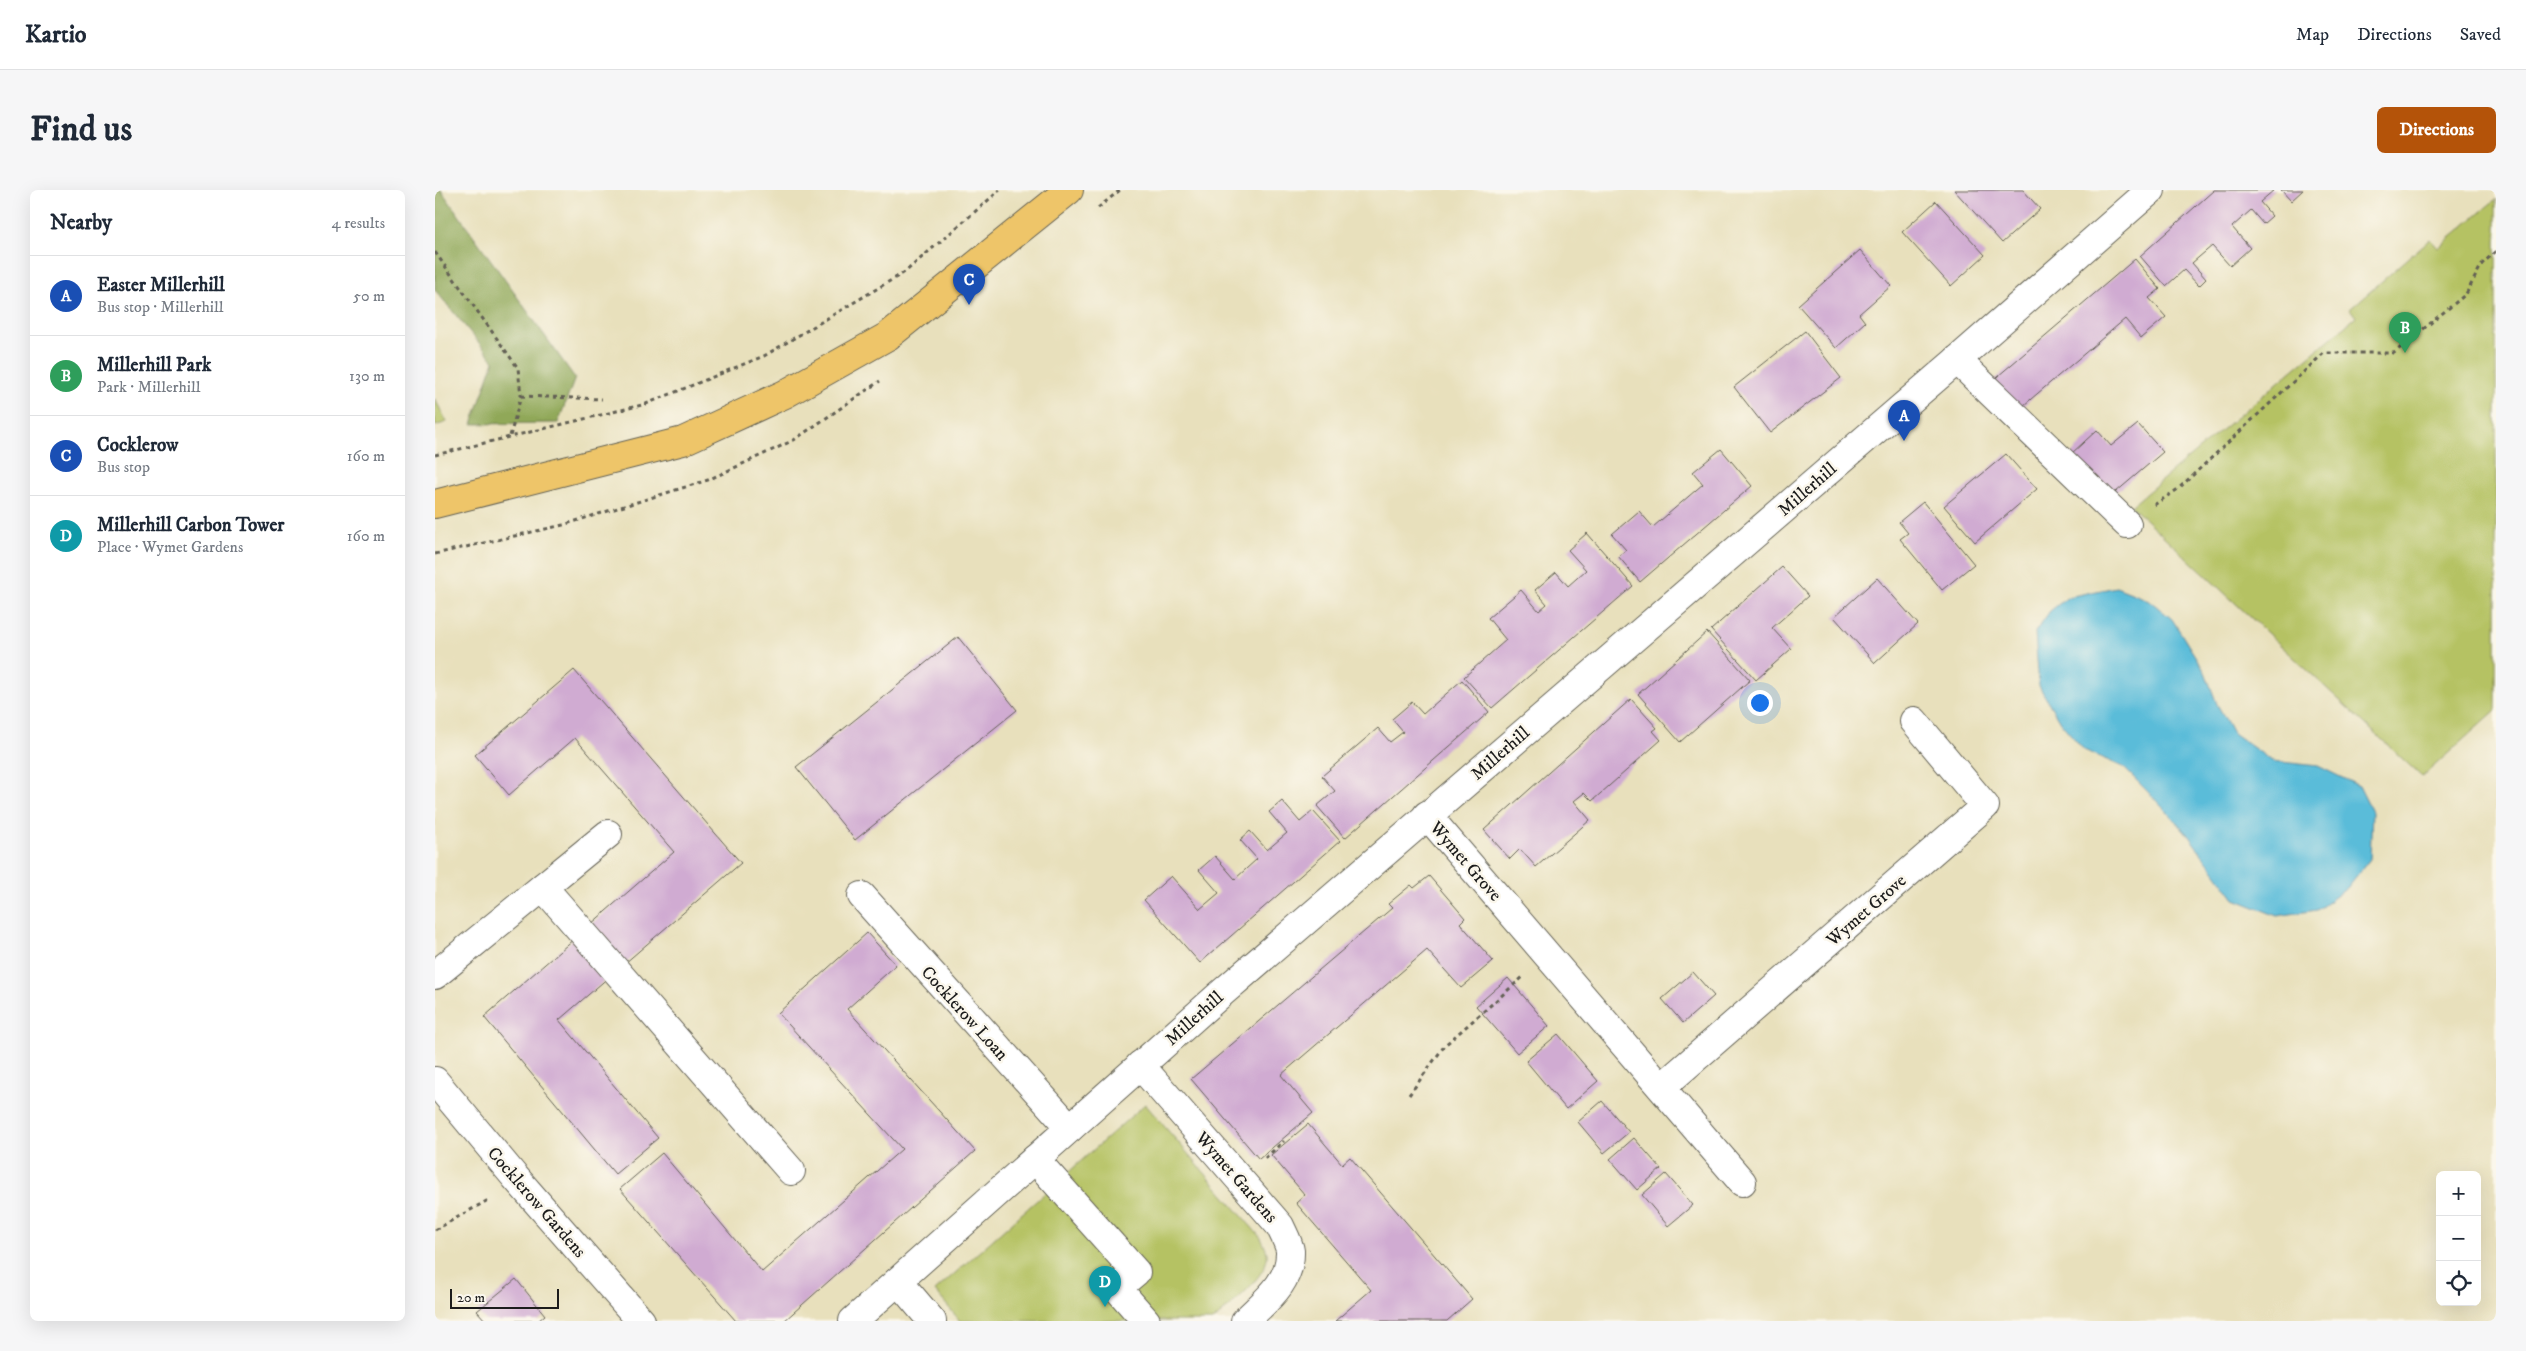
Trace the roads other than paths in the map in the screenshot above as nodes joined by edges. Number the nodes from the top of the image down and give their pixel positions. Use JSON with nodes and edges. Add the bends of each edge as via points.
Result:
{"nodes":[{"id":1,"x":1069,"y":190,"type":"edge"},
{"id":2,"x":2151,"y":190,"type":"edge"},
{"id":3,"x":1957,"y":360,"type":"junction"},
{"id":4,"x":435,"y":504,"type":"edge"},
{"id":5,"x":2127,"y":524,"type":"road end"},
{"id":6,"x":1914,"y":721,"type":"dead end"},
{"id":7,"x":1427,"y":816,"type":"junction"},
{"id":8,"x":608,"y":834,"type":"dead end"},
{"id":9,"x":543,"y":887,"type":"junction"},
{"id":10,"x":862,"y":896,"type":"dead end"},
{"id":11,"x":435,"y":975,"type":"edge"},
{"id":12,"x":1140,"y":1066,"type":"junction"},
{"id":13,"x":435,"y":1081,"type":"edge"},
{"id":14,"x":1662,"y":1087,"type":"junction"},
{"id":15,"x":1070,"y":1128,"type":"junction"},
{"id":16,"x":1035,"y":1158,"type":"junction"},
{"id":17,"x":791,"y":1171,"type":"dead end"},
{"id":18,"x":1742,"y":1182,"type":"dead end"},
{"id":19,"x":898,"y":1281,"type":"junction"},
{"id":20,"x":641,"y":1321,"type":"edge"},
{"id":21,"x":853,"y":1321,"type":"edge"},
{"id":22,"x":932,"y":1321,"type":"edge"},
{"id":23,"x":1146,"y":1321,"type":"edge"},
{"id":24,"x":1245,"y":1321,"type":"edge"}],
"edges":[{"from":1,"to":4,"type":"main road","via":[[888,336],[785,394],[683,441]]},
{"from":2,"to":3,"type":"street","name":"Millerhill"},
{"from":3,"to":5,"type":"street"},
{"from":3,"to":7,"type":"street","name":"Millerhill"},
{"from":6,"to":14,"type":"street","name":"Wymet Grove","via":[[1985,806]]},
{"from":7,"to":12,"type":"street","name":"Millerhill"},
{"from":7,"to":14,"type":"street","name":"Wymet Grove"},
{"from":8,"to":9,"type":"street"},
{"from":9,"to":11,"type":"street"},
{"from":9,"to":17,"type":"street"},
{"from":10,"to":15,"type":"street","name":"Cocklerow Loan"},
{"from":12,"to":15,"type":"street","name":"Millerhill"},
{"from":12,"to":24,"type":"street","name":"Wymet Gardens","via":[[1279,1226],[1290,1250],[1287,1274]]},
{"from":13,"to":20,"type":"street","name":"Cocklerow Gardens"},
{"from":14,"to":18,"type":"street","name":"Wymet Grove"},
{"from":15,"to":16,"type":"street","name":"Millerhill"},
{"from":16,"to":19,"type":"street","name":"Millerhill"},
{"from":16,"to":23,"type":"street","via":[[1136,1272],[1117,1288]]},
{"from":19,"to":21,"type":"street","name":"Millerhill"},
{"from":19,"to":22,"type":"street"}]}
